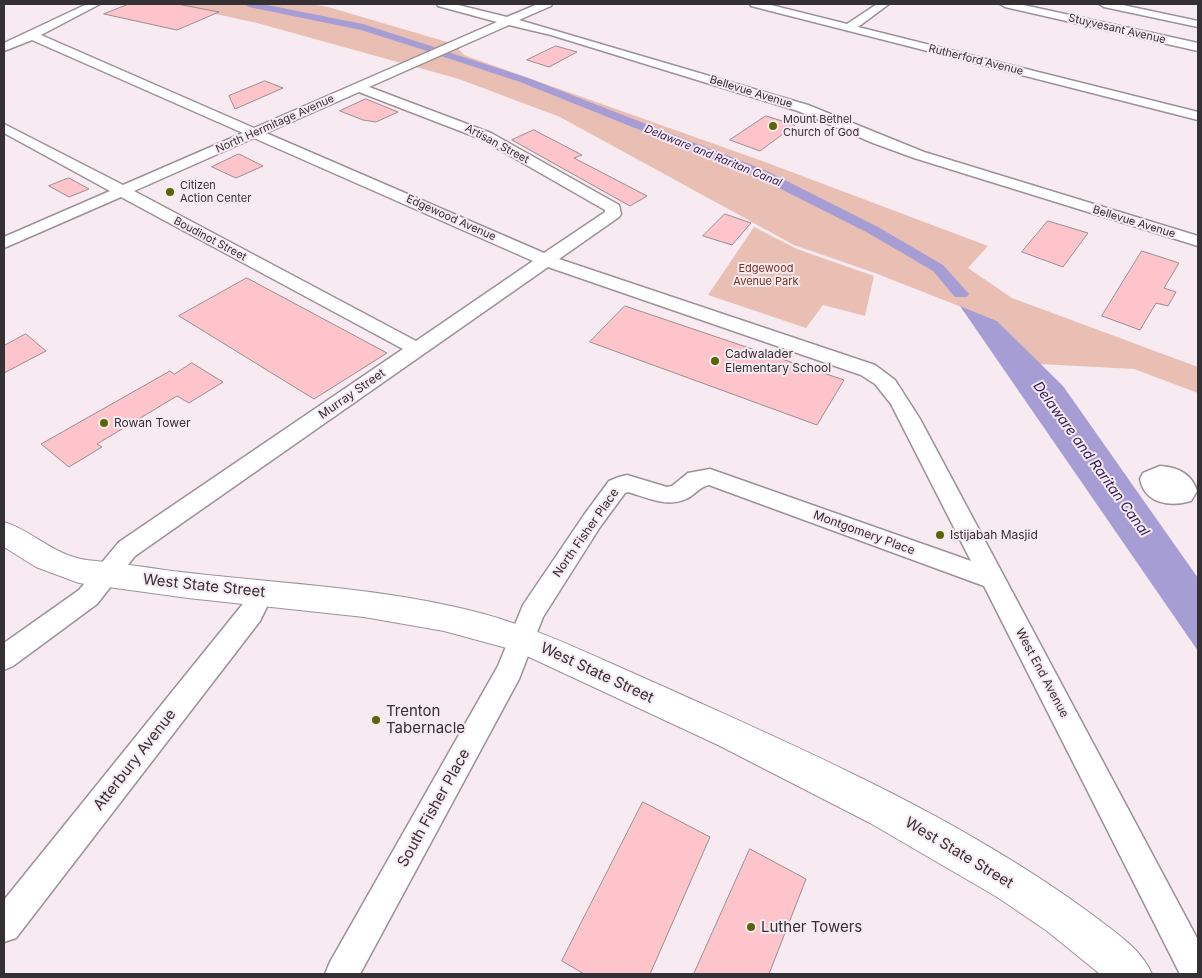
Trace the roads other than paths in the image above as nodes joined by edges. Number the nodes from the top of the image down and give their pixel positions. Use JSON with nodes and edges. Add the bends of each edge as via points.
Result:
{"nodes":[{"id":1,"x":95,"y":4,"type":"edge"},
{"id":2,"x":442,"y":4,"type":"edge"},
{"id":3,"x":547,"y":4,"type":"edge"},
{"id":4,"x":755,"y":4,"type":"edge"},
{"id":5,"x":884,"y":4,"type":"edge"},
{"id":6,"x":1006,"y":4,"type":"edge"},
{"id":7,"x":1104,"y":4,"type":"edge"},
{"id":8,"x":1021,"y":5,"type":"edge"},
{"id":9,"x":509,"y":20,"type":"junction"},
{"id":10,"x":1198,"y":24,"type":"edge"},
{"id":11,"x":848,"y":28,"type":"junction"},
{"id":12,"x":31,"y":35,"type":"junction"},
{"id":13,"x":5,"y":45,"type":"edge"},
{"id":14,"x":1198,"y":47,"type":"edge"},
{"id":15,"x":358,"y":87,"type":"junction"},
{"id":16,"x":1198,"y":116,"type":"edge"},
{"id":17,"x":4,"y":128,"type":"edge"},
{"id":18,"x":254,"y":133,"type":"junction"},
{"id":19,"x":122,"y":191,"type":"junction"},
{"id":20,"x":605,"y":220,"type":"joint"},
{"id":21,"x":1198,"y":241,"type":"edge"},
{"id":22,"x":4,"y":243,"type":"edge"},
{"id":23,"x":545,"y":260,"type":"junction"},
{"id":24,"x":417,"y":349,"type":"junction"},
{"id":25,"x":881,"y":377,"type":"joint"},
{"id":26,"x":735,"y":486,"type":"joint"},
{"id":27,"x":4,"y":533,"type":"edge"},
{"id":28,"x":105,"y":574,"type":"junction"},
{"id":29,"x":993,"y":579,"type":"junction"},
{"id":30,"x":262,"y":592,"type":"junction"},
{"id":31,"x":522,"y":638,"type":"junction"},
{"id":32,"x":4,"y":658,"type":"edge"},
{"id":33,"x":4,"y":926,"type":"edge"},
{"id":34,"x":1195,"y":973,"type":"edge"},
{"id":35,"x":342,"y":974,"type":"edge"},
{"id":36,"x":1131,"y":974,"type":"edge"}],
"edges":[{"from":1,"to":12,"type":"street"},
{"from":2,"to":9,"type":"street","name":"Bellevue Avenue"},
{"from":3,"to":9,"type":"street","name":"North Hermitage Avenue"},
{"from":4,"to":11,"type":"street","name":"Rutherford Avenue"},
{"from":5,"to":11,"type":"street"},
{"from":6,"to":8,"type":"street","name":"Stuyvesant Avenue"},
{"from":7,"to":10,"type":"street"},
{"from":8,"to":14,"type":"street","name":"Stuyvesant Avenue"},
{"from":9,"to":15,"type":"street","name":"North Hermitage Avenue"},
{"from":9,"to":21,"type":"street","name":"Bellevue Avenue","via":[[803,108],[920,155]]},
{"from":11,"to":16,"type":"street","name":"Rutherford Avenue"},
{"from":12,"to":13,"type":"street"},
{"from":12,"to":18,"type":"street","name":"Edgewood Avenue"},
{"from":15,"to":18,"type":"street","name":"North Hermitage Avenue"},
{"from":15,"to":20,"type":"street","name":"Artisan Street","via":[[486,136],[613,208],[613,214]]},
{"from":17,"to":19,"type":"street","name":"Boudinot Street"},
{"from":18,"to":19,"type":"street","name":"North Hermitage Avenue"},
{"from":18,"to":23,"type":"street","name":"Edgewood Avenue"},
{"from":19,"to":22,"type":"street","name":"North Hermitage Avenue"},
{"from":19,"to":24,"type":"street","name":"Boudinot Street"},
{"from":20,"to":23,"type":"street","name":"Murray Street"},
{"from":23,"to":24,"type":"street","name":"Murray Street"},
{"from":23,"to":25,"type":"street","name":"Edgewood Avenue","via":[[860,367]]},
{"from":24,"to":28,"type":"street","name":"Murray Street","via":[[128,549]]},
{"from":25,"to":29,"type":"street","name":"West End Avenue","via":[[891,386],[905,411]]},
{"from":26,"to":29,"type":"street","name":"Montgomery Place"},
{"from":26,"to":31,"type":"street","name":"North Fisher Place","via":[[703,477],[678,493],[667,495],[627,483],[617,487],[532,613]]},
{"from":27,"to":28,"type":"street","name":"West State Street","via":[[46,559],[79,571]]},
{"from":28,"to":30,"type":"street","name":"West State Street"},
{"from":28,"to":32,"type":"street","name":"Murray Street","via":[[88,597]]},
{"from":29,"to":34,"type":"street","name":"West End Avenue"},
{"from":30,"to":31,"type":"street","name":"West State Street","via":[[443,617]]},
{"from":30,"to":33,"type":"street","name":"Atterbury Avenue","via":[[251,613]]},
{"from":31,"to":35,"type":"street","name":"South Fisher Place","via":[[510,671]]},
{"from":31,"to":36,"type":"street","name":"West State Street","via":[[871,801],[984,865],[1031,896]]}]}
